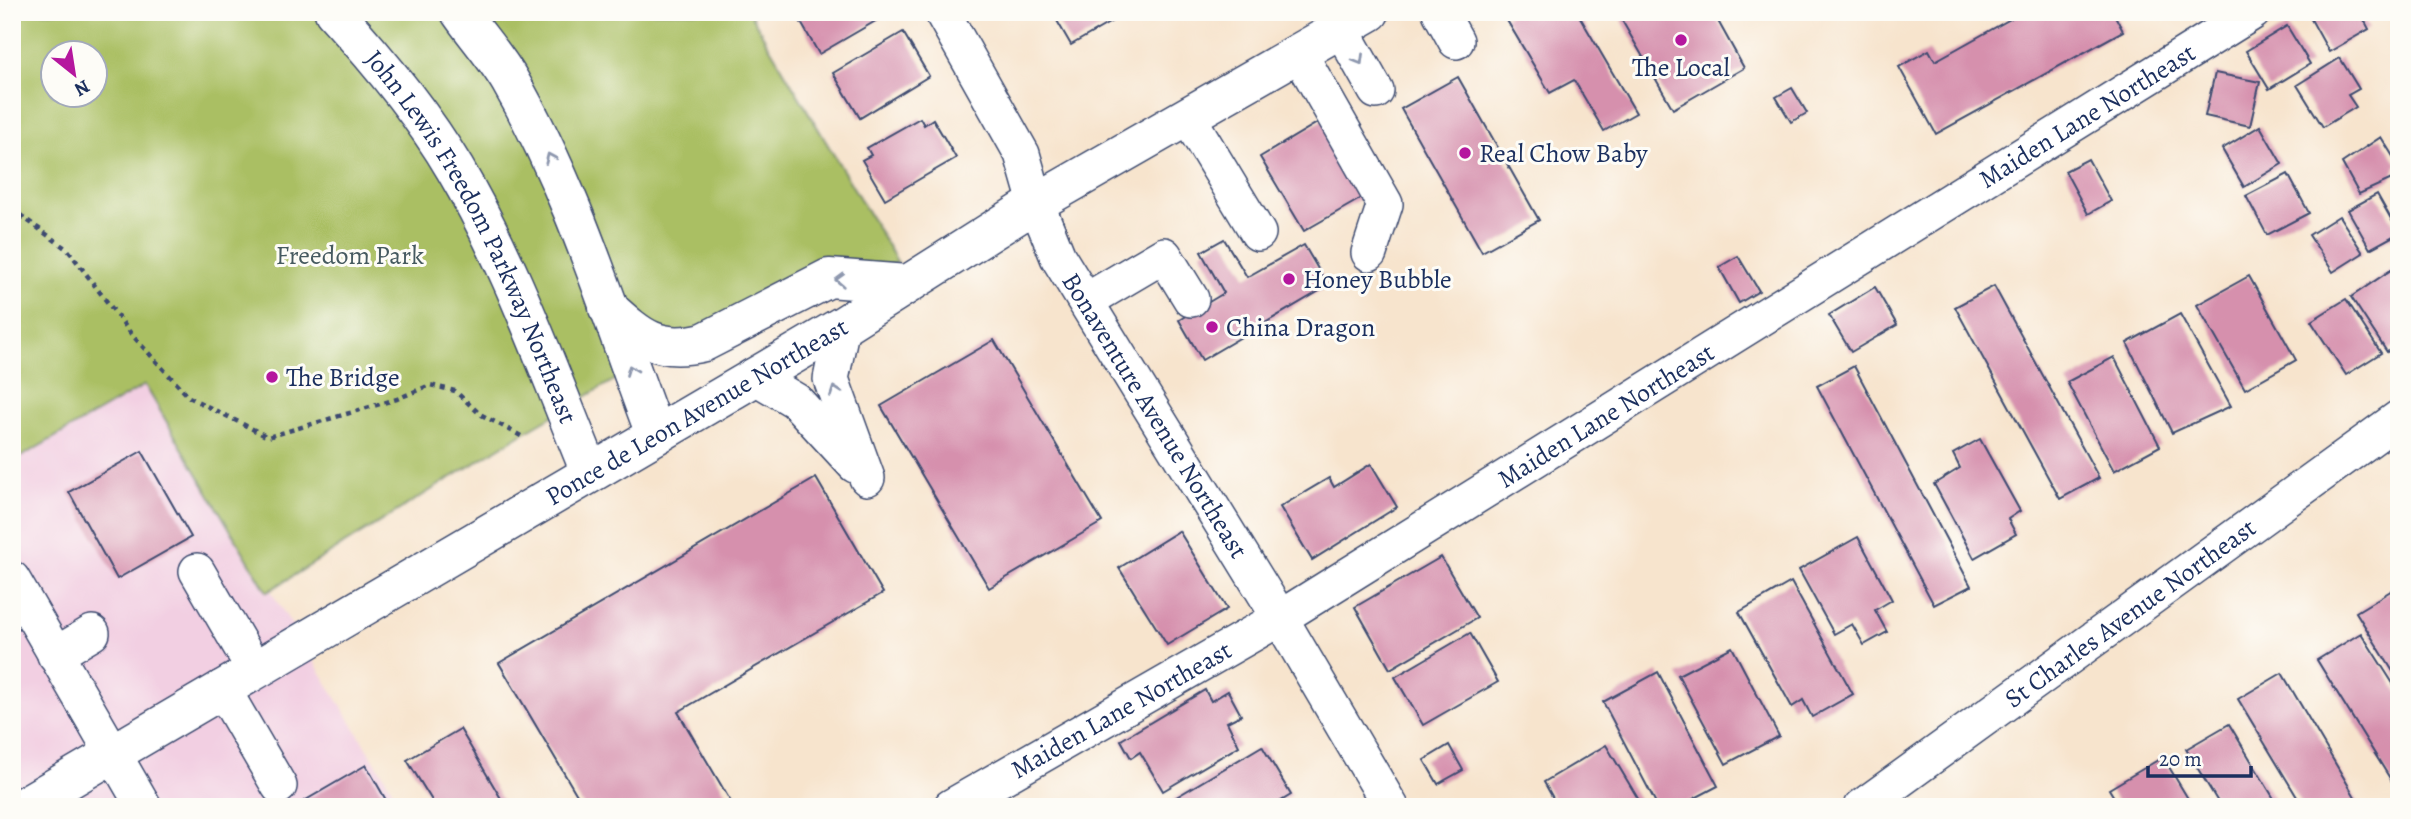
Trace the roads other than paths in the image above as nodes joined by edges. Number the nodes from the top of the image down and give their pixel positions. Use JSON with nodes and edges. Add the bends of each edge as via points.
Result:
{"nodes":[{"id":1,"x":334,"y":12,"type":"edge"},
{"id":2,"x":460,"y":12,"type":"edge"},
{"id":3,"x":942,"y":12,"type":"edge"},
{"id":4,"x":2253,"y":12,"type":"edge"},
{"id":5,"x":1351,"y":19,"type":"edge"},
{"id":6,"x":1299,"y":53,"type":"junction"},
{"id":7,"x":1377,"y":91,"type":"dead end"},
{"id":8,"x":1188,"y":117,"type":"junction"},
{"id":9,"x":1036,"y":203,"type":"junction"},
{"id":10,"x":1258,"y":233,"type":"dead end"},
{"id":11,"x":1369,"y":253,"type":"dead end"},
{"id":12,"x":907,"y":285,"type":"junction"},
{"id":13,"x":1191,"y":299,"type":"dead end"},
{"id":14,"x":1086,"y":301,"type":"junction"},
{"id":15,"x":608,"y":308,"type":"junction"},
{"id":16,"x":842,"y":326,"type":"junction"},
{"id":17,"x":754,"y":376,"type":"junction"},
{"id":18,"x":2399,"y":418,"type":"edge"},
{"id":19,"x":655,"y":434,"type":"junction"},
{"id":20,"x":590,"y":472,"type":"junction"},
{"id":21,"x":197,"y":571,"type":"dead end"},
{"id":22,"x":12,"y":579,"type":"edge"},
{"id":23,"x":1280,"y":618,"type":"junction"},
{"id":24,"x":92,"y":633,"type":"dead end"},
{"id":25,"x":55,"y":655,"type":"junction"},
{"id":26,"x":238,"y":679,"type":"junction"},
{"id":27,"x":116,"y":752,"type":"junction"},
{"id":28,"x":279,"y":786,"type":"dead end"},
{"id":29,"x":22,"y":807,"type":"edge"},
{"id":30,"x":144,"y":807,"type":"edge"},
{"id":31,"x":951,"y":807,"type":"edge"},
{"id":32,"x":1391,"y":807,"type":"edge"},
{"id":33,"x":1862,"y":807,"type":"edge"}],
"edges":[{"from":1,"to":20,"type":"highway","name":"John Lewis Freedom Parkway Northeast","via":[[375,57],[455,167],[499,252]]},
{"from":15,"to":2,"type":"highway","one_way":true,"via":[[573,209],[541,140],[508,78]]},
{"from":3,"to":9,"type":"street","name":"Bonaventure Avenue Northeast","via":[[1022,154]]},
{"from":4,"to":23,"type":"street","name":"Maiden Lane Northeast"},
{"from":5,"to":6,"type":"highway","name":"Ponce de Leon Avenue Northeast"},
{"from":5,"to":7,"type":"street","one_way":true},
{"from":6,"to":8,"type":"highway","name":"Ponce de Leon Avenue Northeast"},
{"from":6,"to":11,"type":"street","via":[[1385,204]]},
{"from":8,"to":9,"type":"highway","name":"Ponce de Leon Avenue Northeast"},
{"from":8,"to":10,"type":"street"},
{"from":9,"to":12,"type":"highway","name":"Ponce de Leon Avenue Northeast"},
{"from":9,"to":14,"type":"street","name":"Bonaventure Avenue Northeast","via":[[1058,257]]},
{"from":12,"to":15,"type":"highway","one_way":true,"via":[[829,278],[704,342],[683,347],[660,346],[636,334]]},
{"from":12,"to":16,"type":"highway","name":"Ponce de Leon Avenue Northeast"},
{"from":13,"to":14,"type":"street","via":[[1164,256]]},
{"from":14,"to":23,"type":"street","name":"Bonaventure Avenue Northeast"},
{"from":19,"to":15,"type":"highway","one_way":true},
{"from":16,"to":17,"type":"highway","name":"Ponce de Leon Avenue Northeast"},
{"from":17,"to":16,"type":"street","one_way":true,"via":[[796,401],[867,478],[831,379]]},
{"from":17,"to":19,"type":"highway","name":"Ponce de Leon Avenue Northeast"},
{"from":18,"to":33,"type":"street","name":"St Charles Avenue Northeast"},
{"from":19,"to":20,"type":"highway","name":"Ponce de Leon Avenue Northeast"},
{"from":20,"to":26,"type":"highway","name":"Ponce de Leon Avenue Northeast"},
{"from":21,"to":26,"type":"street"},
{"from":22,"to":25,"type":"street"},
{"from":23,"to":31,"type":"street","name":"Maiden Lane Northeast"},
{"from":23,"to":32,"type":"street","name":"Bonaventure Avenue Northeast"},
{"from":24,"to":25,"type":"street"},
{"from":25,"to":27,"type":"street"},
{"from":26,"to":27,"type":"highway","name":"Ponce de Leon Avenue Northeast"},
{"from":26,"to":28,"type":"street"},
{"from":27,"to":29,"type":"highway","name":"Ponce de Leon Avenue Northeast"},
{"from":27,"to":30,"type":"street"}]}
